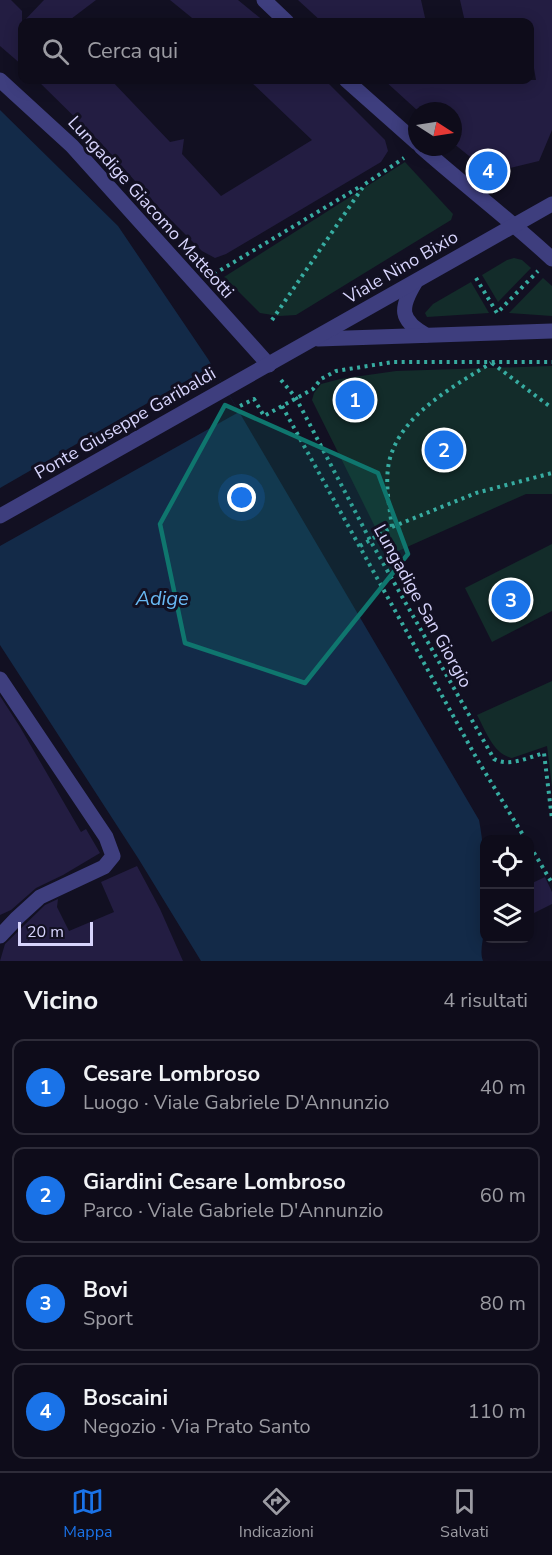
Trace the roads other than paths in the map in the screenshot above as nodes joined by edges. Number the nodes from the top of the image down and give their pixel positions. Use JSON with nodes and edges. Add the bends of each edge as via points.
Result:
{"nodes":[{"id":1,"x":264,"y":0,"type":"edge"},
{"id":2,"x":283,"y":18,"type":"edge"},
{"id":3,"x":0,"y":80,"type":"edge"},
{"id":4,"x":351,"y":84,"type":"edge"},
{"id":5,"x":408,"y":135,"type":"edge"},
{"id":6,"x":431,"y":156,"type":"edge"},
{"id":7,"x":552,"y":204,"type":"edge"},
{"id":8,"x":516,"y":225,"type":"junction"},
{"id":9,"x":552,"y":259,"type":"edge"},
{"id":10,"x":416,"y":280,"type":"junction"},
{"id":11,"x":552,"y":331,"type":"edge"},
{"id":12,"x":426,"y":335,"type":"junction"},
{"id":13,"x":315,"y":339,"type":"junction"},
{"id":14,"x":269,"y":365,"type":"junction"},
{"id":15,"x":0,"y":516,"type":"edge"},
{"id":16,"x":0,"y":679,"type":"edge"},
{"id":17,"x":0,"y":936,"type":"edge"}],
"edges":[{"from":1,"to":2,"type":"street"},
{"from":3,"to":14,"type":"street","name":"Lungadige Giacomo Matteotti","via":[[72,146]]},
{"from":4,"to":5,"type":"street"},
{"from":6,"to":8,"type":"street"},
{"from":7,"to":8,"type":"street","name":"Viale Nino Bixio"},
{"from":8,"to":9,"type":"street"},
{"from":8,"to":10,"type":"street","name":"Viale Nino Bixio"},
{"from":10,"to":12,"type":"street","via":[[405,297],[403,309],[415,329]]},
{"from":10,"to":13,"type":"street","name":"Viale Nino Bixio"},
{"from":11,"to":12,"type":"street"},
{"from":12,"to":13,"type":"street"},
{"from":13,"to":14,"type":"street","name":"Viale Nino Bixio"},
{"from":14,"to":15,"type":"street","name":"Ponte Giuseppe Garibaldi"},
{"from":16,"to":17,"type":"street","via":[[106,837],[113,856],[104,867],[40,897]]}]}
